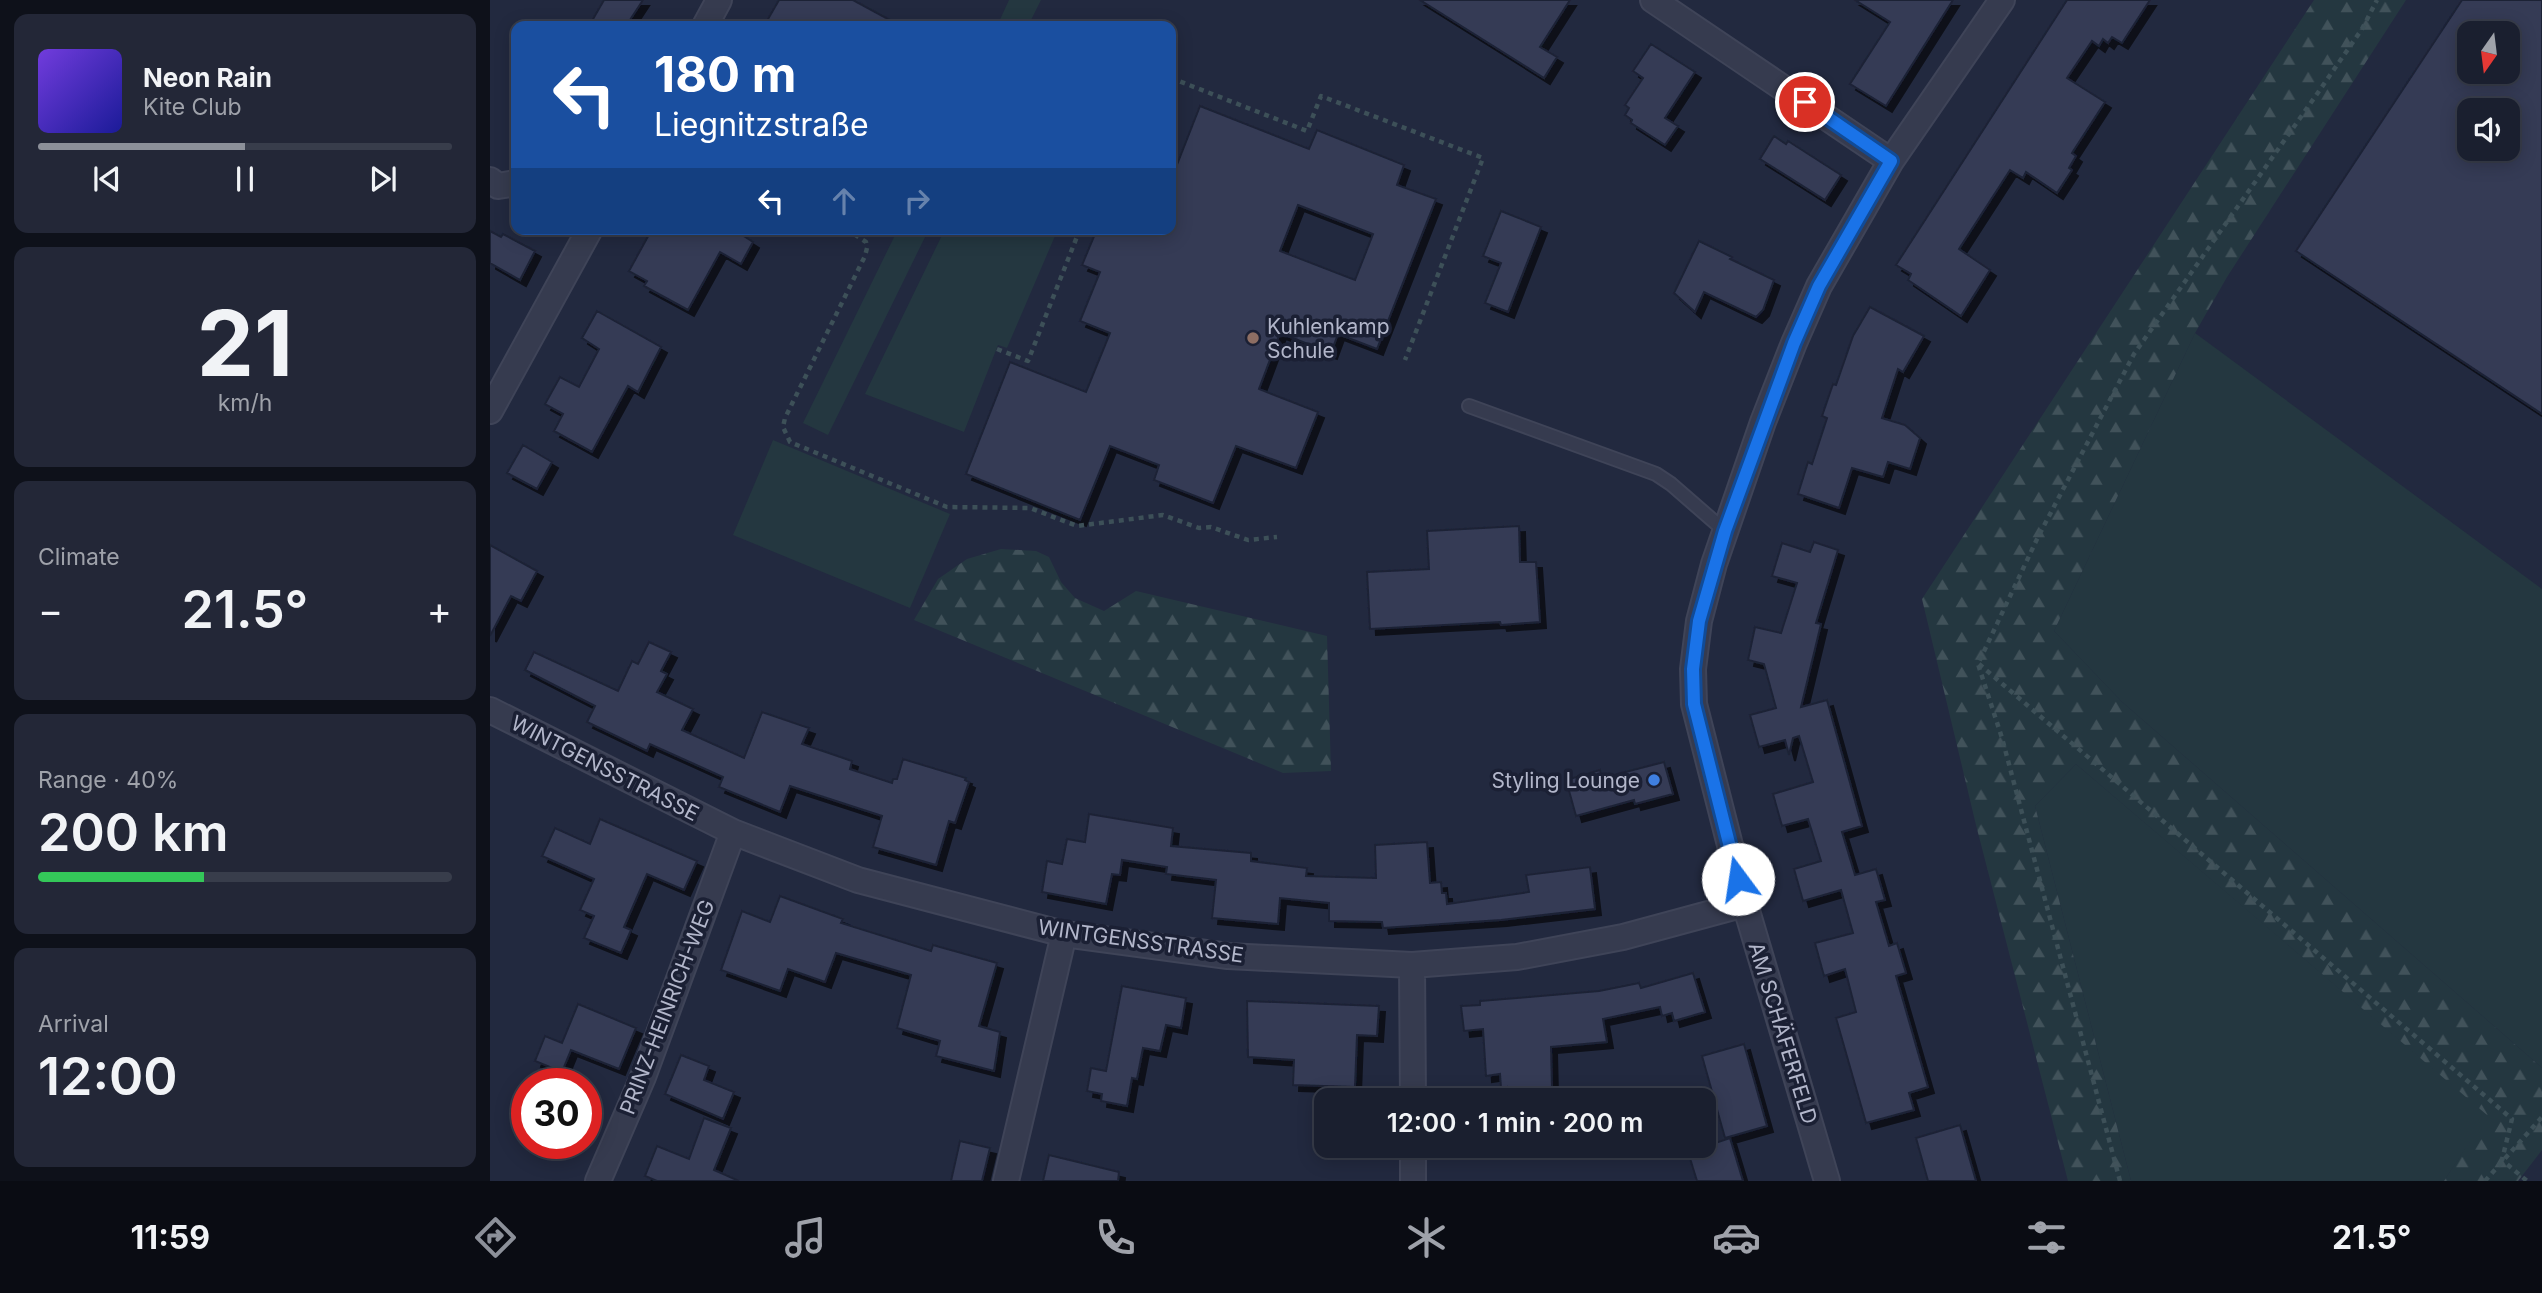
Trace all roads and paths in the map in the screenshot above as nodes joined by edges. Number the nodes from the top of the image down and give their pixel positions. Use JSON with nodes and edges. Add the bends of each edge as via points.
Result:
{"nodes":[{"id":1,"x":719,"y":0,"type":"edge"},
{"id":2,"x":1654,"y":0,"type":"edge"},
{"id":3,"x":2002,"y":0,"type":"edge"},
{"id":4,"x":2377,"y":0,"type":"edge"},
{"id":5,"x":708,"y":21,"type":"edge"},
{"id":6,"x":1176,"y":80,"type":"edge"},
{"id":7,"x":1891,"y":161,"type":"junction"},
{"id":8,"x":490,"y":180,"type":"edge"},
{"id":9,"x":511,"y":184,"type":"edge"},
{"id":10,"x":587,"y":235,"type":"edge"},
{"id":11,"x":855,"y":235,"type":"edge"},
{"id":12,"x":1078,"y":235,"type":"edge"},
{"id":13,"x":997,"y":349,"type":"dead end"},
{"id":14,"x":1405,"y":360,"type":"dead end"},
{"id":15,"x":1469,"y":406,"type":"dead end"},
{"id":16,"x":490,"y":411,"type":"edge"},
{"id":17,"x":1725,"y":531,"type":"junction"},
{"id":18,"x":1277,"y":537,"type":"dead end"},
{"id":19,"x":1978,"y":664,"type":"junction"},
{"id":20,"x":490,"y":710,"type":"edge"},
{"id":21,"x":733,"y":832,"type":"junction"},
{"id":22,"x":1745,"y":904,"type":"junction"},
{"id":23,"x":1064,"y":934,"type":"junction"},
{"id":24,"x":1412,"y":965,"type":"junction"},
{"id":25,"x":1413,"y":1088,"type":"edge"},
{"id":26,"x":2542,"y":1117,"type":"edge"},
{"id":27,"x":1413,"y":1158,"type":"edge"},
{"id":28,"x":2502,"y":1160,"type":"junction"},
{"id":29,"x":598,"y":1181,"type":"edge"},
{"id":30,"x":1006,"y":1181,"type":"edge"},
{"id":31,"x":1413,"y":1181,"type":"edge"},
{"id":32,"x":1827,"y":1181,"type":"edge"},
{"id":33,"x":2120,"y":1181,"type":"edge"},
{"id":34,"x":2485,"y":1181,"type":"edge"},
{"id":35,"x":2527,"y":1181,"type":"edge"}],
"edges":[{"from":1,"to":5,"type":"street"},
{"from":2,"to":7,"type":"street"},
{"from":3,"to":7,"type":"street","name":"AM SCHÄFERFELD"},
{"from":4,"to":19,"type":"path","via":[[2325,83],[2134,354]]},
{"from":6,"to":14,"type":"path","via":[[1307,131],[1321,96],[1483,158]]},
{"from":7,"to":17,"type":"street","name":"AM SCHÄFERFELD","via":[[1808,309]]},
{"from":8,"to":9,"type":"street","via":[[498,186]]},
{"from":10,"to":16,"type":"street"},
{"from":11,"to":18,"type":"path","via":[[866,242],[865,256],[785,418],[783,427],[790,442],[947,507],[1030,508],[1077,526],[1163,515],[1248,540]]},
{"from":12,"to":13,"type":"path","via":[[1028,361]]},
{"from":15,"to":17,"type":"lane","via":[[1656,474]]},
{"from":17,"to":22,"type":"street","name":"AM SCHÄFERFELD","via":[[1699,621],[1694,704]]},
{"from":19,"to":28,"type":"path","via":[[2512,1119]]},
{"from":19,"to":33,"type":"path","via":[[2002,737]]},
{"from":20,"to":21,"type":"street","name":"WINTGENSSTRASSE"},
{"from":21,"to":23,"type":"street","name":"WINTGENSSTRASSE","via":[[858,880]]},
{"from":21,"to":29,"type":"street","name":"PRINZ-HEINRICH-WEG","via":[[643,1077]]},
{"from":22,"to":24,"type":"street","name":"WINTGENSSTRASSE","via":[[1610,940],[1517,957]]},
{"from":22,"to":32,"type":"street","name":"AM SCHÄFERFELD"},
{"from":23,"to":24,"type":"street","name":"WINTGENSSTRASSE","via":[[1228,956]]},
{"from":23,"to":30,"type":"street"},
{"from":24,"to":25,"type":"street"},
{"from":26,"to":28,"type":"path"},
{"from":27,"to":31,"type":"street"},
{"from":28,"to":34,"type":"path"},
{"from":28,"to":35,"type":"path"}]}
